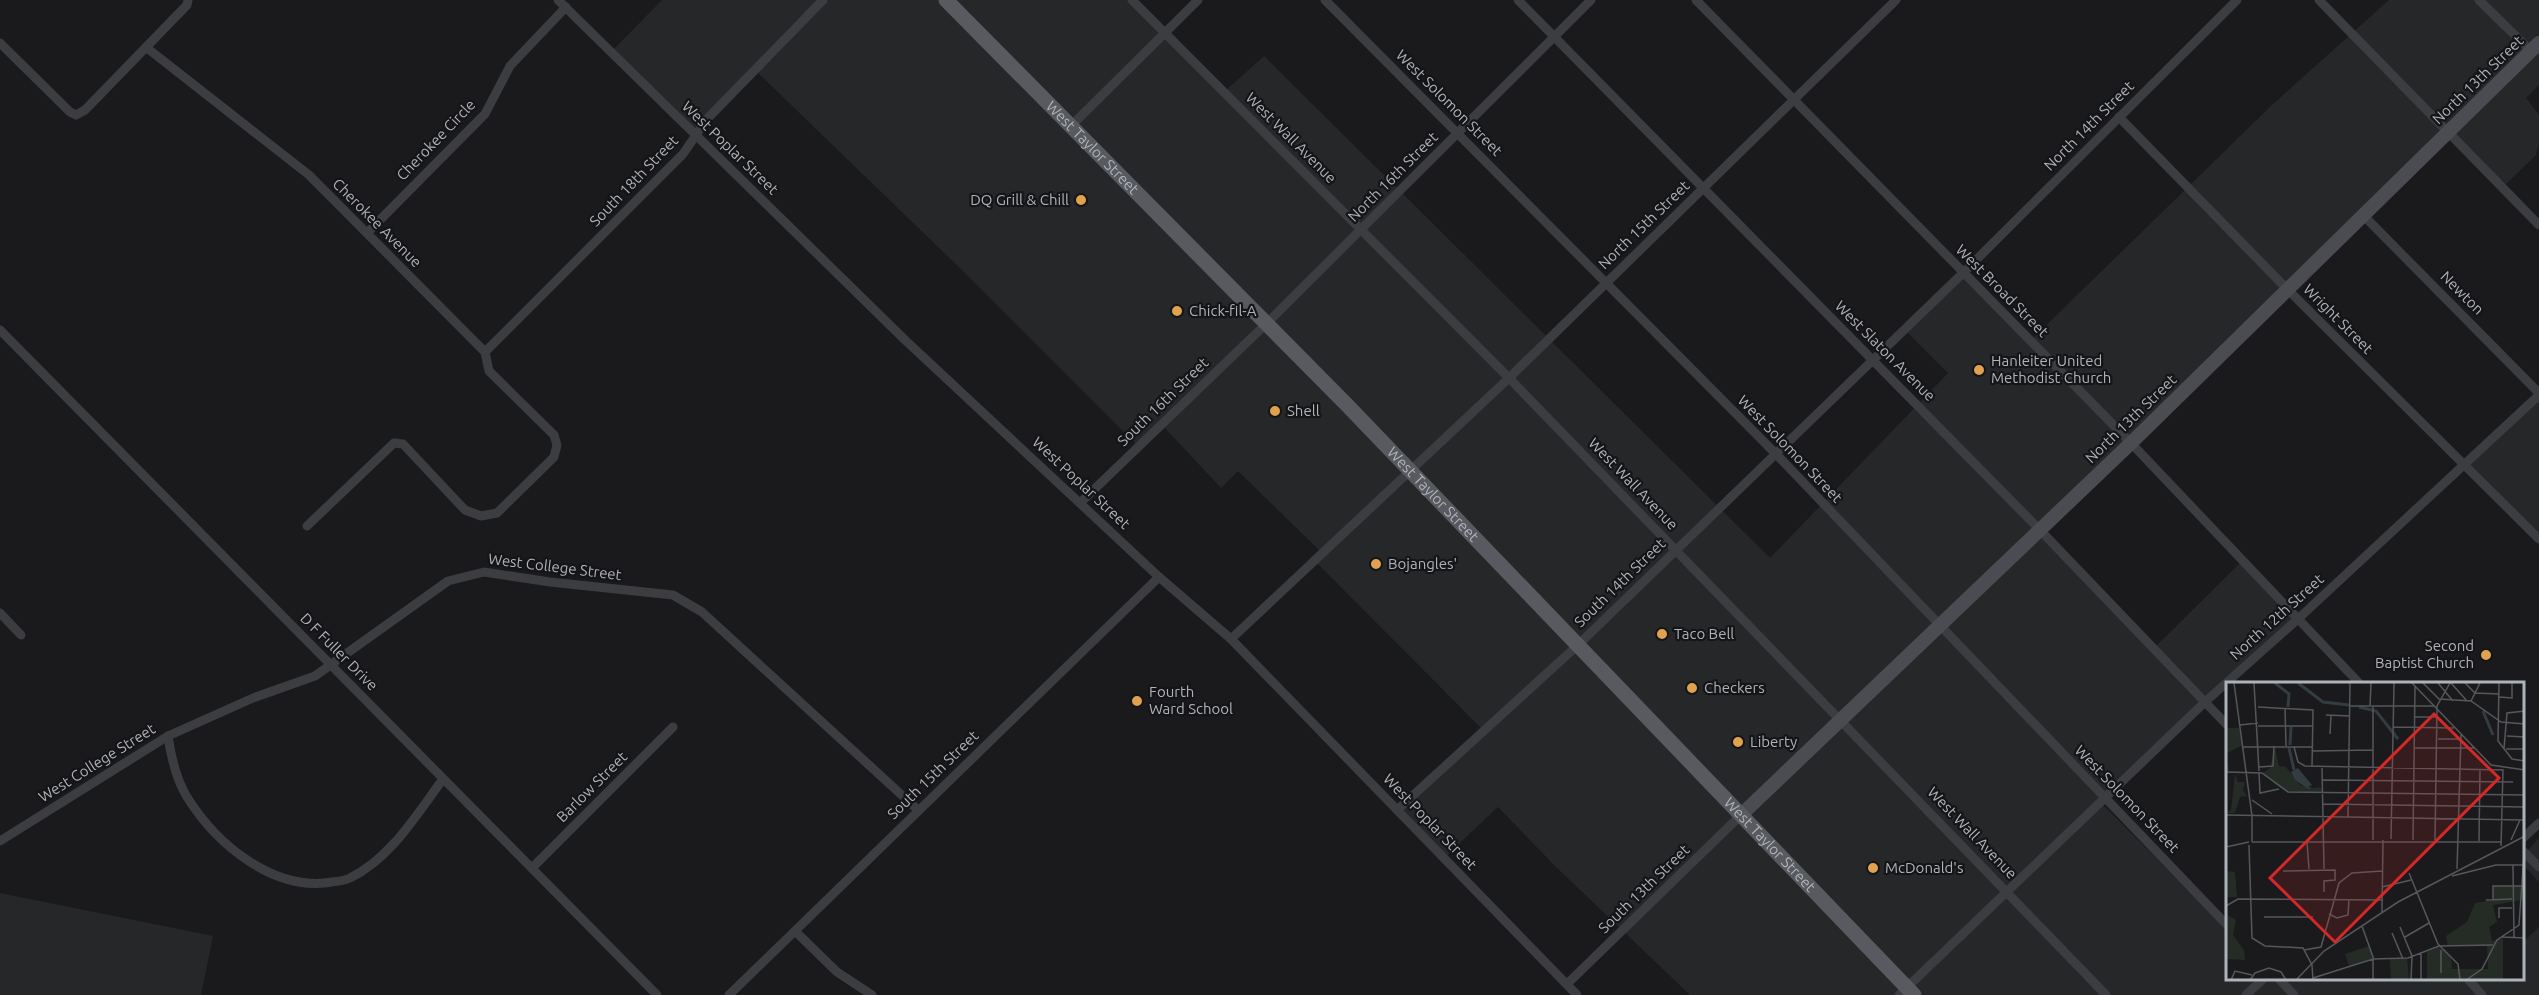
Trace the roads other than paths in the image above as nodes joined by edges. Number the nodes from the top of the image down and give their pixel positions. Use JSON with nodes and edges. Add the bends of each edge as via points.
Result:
{"nodes":[{"id":1,"x":188,"y":0,"type":"edge"},
{"id":2,"x":558,"y":0,"type":"edge"},
{"id":3,"x":823,"y":0,"type":"edge"},
{"id":4,"x":946,"y":0,"type":"edge"},
{"id":5,"x":1132,"y":0,"type":"edge"},
{"id":6,"x":1198,"y":0,"type":"edge"},
{"id":7,"x":1325,"y":0,"type":"edge"},
{"id":8,"x":1518,"y":0,"type":"edge"},
{"id":9,"x":1591,"y":0,"type":"edge"},
{"id":10,"x":1696,"y":0,"type":"edge"},
{"id":11,"x":1896,"y":0,"type":"edge"},
{"id":12,"x":2237,"y":0,"type":"edge"},
{"id":13,"x":2319,"y":0,"type":"edge"},
{"id":14,"x":2479,"y":0,"type":"edge"},
{"id":15,"x":566,"y":7,"type":"junction"},
{"id":16,"x":1165,"y":33,"type":"junction"},
{"id":17,"x":1554,"y":37,"type":"junction"},
{"id":18,"x":0,"y":43,"type":"edge"},
{"id":19,"x":2535,"y":47,"type":"edge"},
{"id":20,"x":147,"y":48,"type":"junction"},
{"id":21,"x":1793,"y":100,"type":"junction"},
{"id":22,"x":2119,"y":117,"type":"junction"},
{"id":23,"x":1071,"y":126,"type":"junction"},
{"id":24,"x":2449,"y":131,"type":"junction"},
{"id":25,"x":1458,"y":133,"type":"junction"},
{"id":26,"x":696,"y":136,"type":"junction"},
{"id":27,"x":1703,"y":188,"type":"junction"},
{"id":28,"x":2363,"y":215,"type":"junction"},
{"id":29,"x":2539,"y":225,"type":"edge"},
{"id":30,"x":1362,"y":229,"type":"junction"},
{"id":31,"x":367,"y":233,"type":"junction"},
{"id":32,"x":1963,"y":273,"type":"junction"},
{"id":33,"x":1606,"y":283,"type":"junction"},
{"id":34,"x":2287,"y":289,"type":"junction"},
{"id":35,"x":1267,"y":323,"type":"junction"},
{"id":36,"x":0,"y":330,"type":"edge"},
{"id":37,"x":485,"y":352,"type":"junction"},
{"id":38,"x":1873,"y":360,"type":"junction"},
{"id":39,"x":1509,"y":378,"type":"junction"},
{"id":40,"x":2539,"y":394,"type":"edge"},
{"id":41,"x":2131,"y":443,"type":"junction"},
{"id":42,"x":1776,"y":454,"type":"junction"},
{"id":43,"x":2463,"y":464,"type":"junction"},
{"id":44,"x":1410,"y":470,"type":"junction"},
{"id":45,"x":1080,"y":503,"type":"junction"},
{"id":46,"x":307,"y":526,"type":"dead end"},
{"id":47,"x":2039,"y":529,"type":"junction"},
{"id":48,"x":2539,"y":539,"type":"edge"},
{"id":49,"x":1677,"y":549,"type":"junction"},
{"id":50,"x":1159,"y":577,"type":"junction"},
{"id":51,"x":0,"y":613,"type":"edge"},
{"id":52,"x":2299,"y":618,"type":"junction"},
{"id":53,"x":1939,"y":626,"type":"junction"},
{"id":54,"x":21,"y":635,"type":"dead end"},
{"id":55,"x":1231,"y":639,"type":"junction"},
{"id":56,"x":1579,"y":644,"type":"junction"},
{"id":57,"x":332,"y":666,"type":"junction"},
{"id":58,"x":2227,"y":682,"type":"edge"},
{"id":59,"x":2359,"y":682,"type":"edge"},
{"id":60,"x":2226,"y":683,"type":"edge"},
{"id":61,"x":2205,"y":702,"type":"junction"},
{"id":62,"x":1841,"y":720,"type":"junction"},
{"id":63,"x":2226,"y":724,"type":"edge"},
{"id":64,"x":674,"y":727,"type":"dead end"},
{"id":65,"x":168,"y":736,"type":"junction"},
{"id":66,"x":443,"y":778,"type":"junction"},
{"id":67,"x":2105,"y":798,"type":"junction"},
{"id":68,"x":918,"y":810,"type":"junction"},
{"id":69,"x":1397,"y":810,"type":"junction"},
{"id":70,"x":1741,"y":815,"type":"junction"},
{"id":71,"x":2539,"y":823,"type":"edge"},
{"id":72,"x":2524,"y":838,"type":"edge"},
{"id":73,"x":0,"y":841,"type":"edge"},
{"id":74,"x":2524,"y":850,"type":"edge"},
{"id":75,"x":2539,"y":867,"type":"edge"},
{"id":76,"x":532,"y":868,"type":"junction"},
{"id":77,"x":2007,"y":891,"type":"junction"},
{"id":78,"x":2226,"y":924,"type":"edge"},
{"id":79,"x":795,"y":931,"type":"junction"},
{"id":80,"x":2262,"y":980,"type":"edge"},
{"id":81,"x":2280,"y":980,"type":"edge"},
{"id":82,"x":2469,"y":980,"type":"edge"},
{"id":83,"x":1567,"y":984,"type":"junction"},
{"id":84,"x":1907,"y":992,"type":"edge"},
{"id":85,"x":657,"y":995,"type":"edge"},
{"id":86,"x":729,"y":995,"type":"edge"},
{"id":87,"x":872,"y":995,"type":"edge"},
{"id":88,"x":1577,"y":995,"type":"edge"},
{"id":89,"x":2106,"y":995,"type":"edge"},
{"id":90,"x":2246,"y":995,"type":"edge"},
{"id":91,"x":2294,"y":995,"type":"edge"},
{"id":92,"x":2482,"y":995,"type":"edge"}],
"edges":[{"from":1,"to":20,"type":"street"},
{"from":2,"to":15,"type":"street","name":"West Poplar Street"},
{"from":3,"to":26,"type":"street","name":"South 18th Street","via":[[707,119]]},
{"from":4,"to":23,"type":"main road","name":"West Taylor Street"},
{"from":5,"to":16,"type":"street","name":"West Wall Avenue"},
{"from":6,"to":16,"type":"street"},
{"from":7,"to":25,"type":"street","name":"West Solomon Street"},
{"from":8,"to":17,"type":"street","name":"West Slaton Avenue"},
{"from":9,"to":17,"type":"street","name":"North 16th Street"},
{"from":10,"to":21,"type":"street","name":"West Broad Street"},
{"from":11,"to":21,"type":"street","name":"North 15th Street"},
{"from":12,"to":22,"type":"street","name":"North 14th Street"},
{"from":13,"to":24,"type":"street"},
{"from":14,"to":19,"type":"street"},
{"from":15,"to":26,"type":"street","name":"West Poplar Street"},
{"from":15,"to":31,"type":"street","name":"Cherokee Circle","via":[[510,66],[485,114]]},
{"from":16,"to":23,"type":"street"},
{"from":16,"to":30,"type":"street","name":"West Wall Avenue"},
{"from":17,"to":25,"type":"street","name":"North 16th Street"},
{"from":17,"to":27,"type":"street","name":"West Slaton Avenue"},
{"from":18,"to":20,"type":"street","via":[[76,115]]},
{"from":19,"to":24,"type":"street","name":"North 13th Street"},
{"from":20,"to":31,"type":"street","name":"Cherokee Avenue","via":[[309,175]]},
{"from":21,"to":27,"type":"street","name":"North 15th Street"},
{"from":21,"to":32,"type":"street","name":"West Broad Street"},
{"from":22,"to":32,"type":"street","name":"North 14th Street"},
{"from":22,"to":34,"type":"street","name":"Wright Street"},
{"from":23,"to":35,"type":"main road","name":"West Taylor Street"},
{"from":24,"to":28,"type":"street","name":"North 13th Street"},
{"from":24,"to":29,"type":"street"},
{"from":25,"to":30,"type":"street","name":"North 16th Street"},
{"from":25,"to":33,"type":"street","name":"West Solomon Street"},
{"from":26,"to":37,"type":"street","name":"South 18th Street","via":[[683,154]]},
{"from":26,"to":45,"type":"street","name":"West Poplar Street","via":[[904,339]]},
{"from":27,"to":33,"type":"street","name":"North 15th Street"},
{"from":27,"to":38,"type":"street","name":"West Slaton Avenue"},
{"from":28,"to":34,"type":"street","name":"North 13th Street"},
{"from":28,"to":40,"type":"street","name":"Newton"},
{"from":30,"to":35,"type":"street","name":"North 16th Street"},
{"from":30,"to":39,"type":"street","name":"West Wall Avenue"},
{"from":31,"to":37,"type":"street","name":"Cherokee Avenue"},
{"from":32,"to":38,"type":"street","name":"South 14th Street"},
{"from":32,"to":41,"type":"street","name":"West Broad Street"},
{"from":33,"to":39,"type":"street","name":"North 15th Street"},
{"from":33,"to":42,"type":"street","name":"West Solomon Street"},
{"from":34,"to":41,"type":"street","name":"North 13th Street"},
{"from":34,"to":43,"type":"street","name":"Wright Street"},
{"from":35,"to":44,"type":"main road","name":"West Taylor Street"},
{"from":35,"to":45,"type":"street","name":"South 16th Street"},
{"from":36,"to":57,"type":"street","name":"D F Fuller Drive"},
{"from":37,"to":46,"type":"street","name":"Cherokee Avenue","via":[[489,371],[554,435],[558,445],[554,457],[497,513],[481,516],[465,510],[403,444],[394,443]]},
{"from":38,"to":42,"type":"street","name":"South 14th Street"},
{"from":38,"to":47,"type":"street","name":"West Slaton Avenue"},
{"from":39,"to":44,"type":"street","name":"North 15th Street"},
{"from":39,"to":49,"type":"street","name":"West Wall Avenue"},
{"from":40,"to":43,"type":"street","name":"North 12th Street"},
{"from":41,"to":47,"type":"street","name":"North 13th Street"},
{"from":41,"to":52,"type":"street","name":"West Broad Street"},
{"from":42,"to":49,"type":"street","name":"South 14th Street"},
{"from":42,"to":53,"type":"street","name":"West Solomon Street"},
{"from":43,"to":48,"type":"street","name":"Wright Street"},
{"from":43,"to":52,"type":"street","name":"North 12th Street"},
{"from":44,"to":55,"type":"street"},
{"from":44,"to":56,"type":"main road","name":"West Taylor Street"},
{"from":45,"to":50,"type":"street","name":"West Poplar Street"},
{"from":47,"to":53,"type":"street","name":"North 13th Street"},
{"from":47,"to":61,"type":"street","name":"West Slaton Avenue"},
{"from":49,"to":56,"type":"street","name":"South 14th Street"},
{"from":49,"to":62,"type":"street","name":"West Wall Avenue"},
{"from":50,"to":55,"type":"street","name":"West Poplar Street"},
{"from":50,"to":68,"type":"street","name":"South 15th Street"},
{"from":51,"to":54,"type":"street"},
{"from":52,"to":58,"type":"street","name":"North 12th Street"},
{"from":52,"to":59,"type":"street","name":"West Broad Street"},
{"from":53,"to":62,"type":"street","name":"North 13th Street"},
{"from":53,"to":67,"type":"street","name":"West Solomon Street"},
{"from":55,"to":69,"type":"street","name":"West Poplar Street"},
{"from":56,"to":69,"type":"street","name":"South 14th Street"},
{"from":56,"to":70,"type":"main road","name":"West Taylor Street"},
{"from":57,"to":65,"type":"street","name":"West College Street"},
{"from":57,"to":66,"type":"street","name":"D F Fuller Drive"},
{"from":57,"to":68,"type":"street","name":"West College Street","via":[[448,581],[484,572],[673,595],[702,612]]},
{"from":60,"to":61,"type":"street","name":"North 12th Street"},
{"from":61,"to":63,"type":"street","name":"West Slaton Avenue"},
{"from":61,"to":67,"type":"street","name":"North 12th Street"},
{"from":62,"to":70,"type":"street","name":"North 13th Street"},
{"from":62,"to":77,"type":"street","name":"West Wall Avenue"},
{"from":64,"to":76,"type":"street","name":"Barlow Street"},
{"from":65,"to":66,"type":"street","via":[[172,761],[186,796],[210,828],[240,855],[276,878],[313,885],[349,879],[376,862],[405,831]]},
{"from":65,"to":73,"type":"street","name":"West College Street"},
{"from":66,"to":76,"type":"street","name":"D F Fuller Drive"},
{"from":67,"to":77,"type":"street","name":"North 12th Street"},
{"from":67,"to":78,"type":"street","name":"West Solomon Street"},
{"from":68,"to":79,"type":"street","name":"South 15th Street"},
{"from":69,"to":83,"type":"street","name":"West Poplar Street"},
{"from":70,"to":83,"type":"street","name":"South 13th Street"},
{"from":70,"to":84,"type":"main road","name":"West Taylor Street"},
{"from":71,"to":72,"type":"street"},
{"from":74,"to":75,"type":"street"},
{"from":76,"to":85,"type":"street","name":"D F Fuller Drive"},
{"from":77,"to":84,"type":"street","name":"North 12th Street"},
{"from":77,"to":89,"type":"street","name":"West Wall Avenue"},
{"from":79,"to":86,"type":"street","name":"South 15th Street"},
{"from":79,"to":87,"type":"street","via":[[837,972]]},
{"from":80,"to":90,"type":"street"},
{"from":81,"to":91,"type":"street"},
{"from":82,"to":92,"type":"street"},
{"from":83,"to":88,"type":"street","name":"West Poplar Street"}]}
